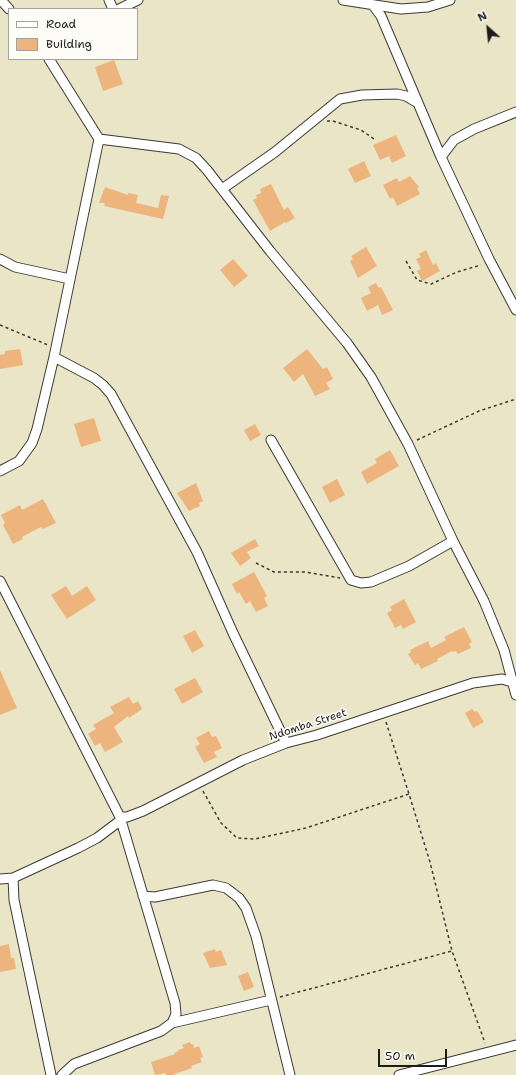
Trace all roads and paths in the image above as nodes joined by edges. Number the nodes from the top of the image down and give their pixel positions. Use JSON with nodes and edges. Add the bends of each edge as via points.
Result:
{"nodes":[{"id":1,"x":1,"y":0,"type":"edge"},
{"id":2,"x":138,"y":0,"type":"edge"},
{"id":3,"x":343,"y":0,"type":"edge"},
{"id":4,"x":450,"y":0,"type":"edge"},
{"id":5,"x":373,"y":5,"type":"junction"},
{"id":6,"x":8,"y":8,"type":"edge"},
{"id":7,"x":121,"y":8,"type":"edge"},
{"id":8,"x":50,"y":60,"type":"edge"},
{"id":9,"x":418,"y":103,"type":"junction"},
{"id":10,"x":516,"y":112,"type":"edge"},
{"id":11,"x":313,"y":121,"type":"junction"},
{"id":12,"x":99,"y":139,"type":"junction"},
{"id":13,"x":374,"y":139,"type":"dead end"},
{"id":14,"x":441,"y":157,"type":"junction"},
{"id":15,"x":222,"y":189,"type":"junction"},
{"id":16,"x":0,"y":259,"type":"edge"},
{"id":17,"x":490,"y":259,"type":"junction"},
{"id":18,"x":406,"y":261,"type":"dead end"},
{"id":19,"x":70,"y":279,"type":"junction"},
{"id":20,"x":516,"y":310,"type":"edge"},
{"id":21,"x":0,"y":325,"type":"edge"},
{"id":22,"x":54,"y":352,"type":"junction"},
{"id":23,"x":516,"y":399,"type":"edge"},
{"id":24,"x":271,"y":440,"type":"dead end"},
{"id":25,"x":408,"y":444,"type":"junction"},
{"id":26,"x":0,"y":471,"type":"edge"},
{"id":27,"x":453,"y":541,"type":"junction"},
{"id":28,"x":256,"y":563,"type":"dead end"},
{"id":29,"x":352,"y":580,"type":"junction"},
{"id":30,"x":0,"y":581,"type":"edge"},
{"id":31,"x":512,"y":682,"type":"junction"},
{"id":32,"x":516,"y":695,"type":"edge"},
{"id":33,"x":382,"y":713,"type":"junction"},
{"id":34,"x":286,"y":743,"type":"junction"},
{"id":35,"x":197,"y":783,"type":"junction"},
{"id":36,"x":409,"y":794,"type":"junction"},
{"id":37,"x":120,"y":819,"type":"junction"},
{"id":38,"x":13,"y":878,"type":"junction"},
{"id":39,"x":0,"y":879,"type":"edge"},
{"id":40,"x":143,"y":896,"type":"junction"},
{"id":41,"x":452,"y":951,"type":"junction"},
{"id":42,"x":271,"y":1000,"type":"junction"},
{"id":43,"x":172,"y":1023,"type":"junction"},
{"id":44,"x":516,"y":1045,"type":"edge"},
{"id":45,"x":488,"y":1052,"type":"junction"},
{"id":46,"x":51,"y":1075,"type":"edge"},
{"id":47,"x":62,"y":1075,"type":"edge"},
{"id":48,"x":290,"y":1075,"type":"edge"},
{"id":49,"x":399,"y":1075,"type":"edge"}],
"edges":[{"from":1,"to":6,"type":"street"},
{"from":2,"to":7,"type":"street"},
{"from":3,"to":5,"type":"street"},
{"from":4,"to":5,"type":"street","via":[[428,7],[401,9]]},
{"from":5,"to":9,"type":"street","via":[[381,16]]},
{"from":8,"to":12,"type":"street"},
{"from":9,"to":11,"type":"street","via":[[397,94],[362,95],[340,99]]},
{"from":9,"to":14,"type":"street"},
{"from":10,"to":14,"type":"street","via":[[454,140]]},
{"from":11,"to":13,"type":"path","via":[[333,121],[360,130]]},
{"from":11,"to":15,"type":"street","via":[[275,152]]},
{"from":12,"to":15,"type":"street","via":[[179,149],[196,158]]},
{"from":12,"to":19,"type":"street"},
{"from":14,"to":17,"type":"street"},
{"from":15,"to":25,"type":"street","via":[[270,252],[347,344],[367,372]]},
{"from":16,"to":19,"type":"street","via":[[14,267]]},
{"from":17,"to":18,"type":"path","via":[[480,266],[457,272],[430,284],[417,280]]},
{"from":17,"to":20,"type":"street"},
{"from":19,"to":22,"type":"street"},
{"from":21,"to":22,"type":"path"},
{"from":22,"to":26,"type":"street","via":[[32,443],[19,461]]},
{"from":22,"to":34,"type":"street","via":[[104,385],[111,394],[197,552]]},
{"from":23,"to":25,"type":"path","via":[[479,411]]},
{"from":24,"to":29,"type":"street"},
{"from":25,"to":27,"type":"street"},
{"from":27,"to":29,"type":"street","via":[[409,566],[371,582],[361,583]]},
{"from":27,"to":31,"type":"street","via":[[484,601],[504,650]]},
{"from":28,"to":29,"type":"path","via":[[274,572],[305,572]]},
{"from":30,"to":37,"type":"street"},
{"from":31,"to":32,"type":"street"},
{"from":31,"to":33,"type":"street","name":"Ndomba Street","via":[[502,679],[473,683]]},
{"from":33,"to":34,"type":"street","name":"Ndomba Street"},
{"from":33,"to":36,"type":"path"},
{"from":34,"to":35,"type":"street","name":"Ndomba Street","via":[[243,760]]},
{"from":35,"to":36,"type":"path","via":[[226,828],[237,838],[255,839],[306,828]]},
{"from":35,"to":37,"type":"street","name":"Ndomba Street","via":[[143,812]]},
{"from":36,"to":41,"type":"path","via":[[430,862]]},
{"from":37,"to":38,"type":"street","via":[[97,838]]},
{"from":37,"to":40,"type":"street"},
{"from":38,"to":39,"type":"street"},
{"from":38,"to":46,"type":"street","via":[[14,900]]},
{"from":40,"to":42,"type":"street","via":[[155,898],[213,885],[226,888],[239,898],[246,908],[256,936]]},
{"from":40,"to":43,"type":"street","via":[[174,1003],[176,1014]]},
{"from":41,"to":42,"type":"path"},
{"from":41,"to":45,"type":"path"},
{"from":42,"to":43,"type":"street"},
{"from":42,"to":48,"type":"street"},
{"from":43,"to":47,"type":"street","via":[[161,1031],[74,1064]]},
{"from":44,"to":45,"type":"street"},
{"from":45,"to":49,"type":"street"}]}
